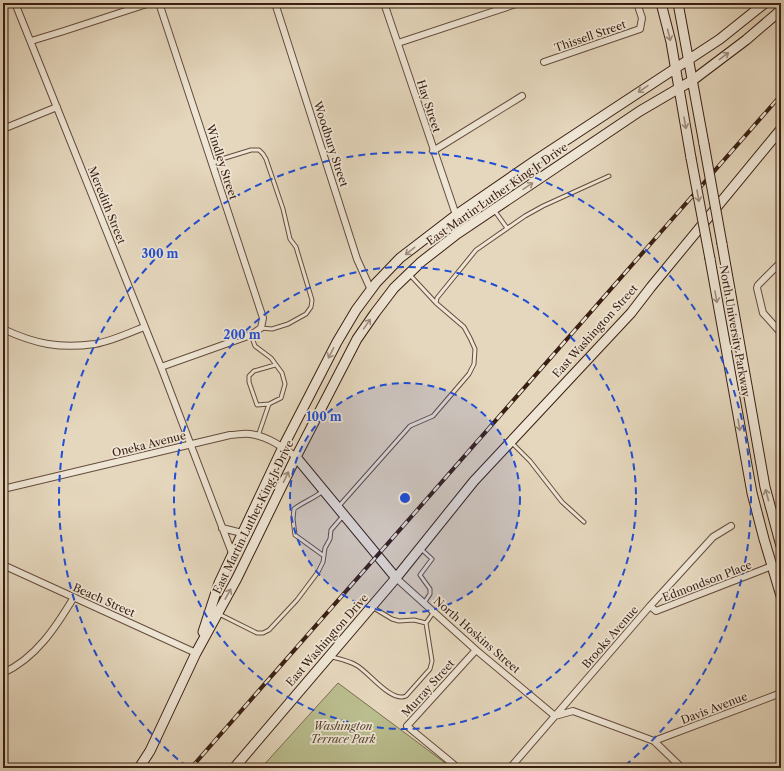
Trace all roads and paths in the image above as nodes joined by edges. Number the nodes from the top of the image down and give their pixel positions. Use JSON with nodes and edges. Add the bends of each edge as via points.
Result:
{"nodes":[{"id":1,"x":15,"y":3,"type":"edge"},
{"id":2,"x":150,"y":3,"type":"edge"},
{"id":3,"x":159,"y":3,"type":"edge"},
{"id":4,"x":275,"y":3,"type":"edge"},
{"id":5,"x":384,"y":3,"type":"edge"},
{"id":6,"x":519,"y":3,"type":"edge"},
{"id":7,"x":637,"y":3,"type":"edge"},
{"id":8,"x":661,"y":3,"type":"edge"},
{"id":9,"x":678,"y":3,"type":"edge"},
{"id":10,"x":765,"y":3,"type":"edge"},
{"id":11,"x":781,"y":10,"type":"edge"},
{"id":12,"x":31,"y":41,"type":"junction"},
{"id":13,"x":398,"y":43,"type":"junction"},
{"id":14,"x":689,"y":58,"type":"junction"},
{"id":15,"x":544,"y":62,"type":"dead end"},
{"id":16,"x":675,"y":67,"type":"junction"},
{"id":17,"x":693,"y":80,"type":"junction"},
{"id":18,"x":679,"y":89,"type":"junction"},
{"id":19,"x":522,"y":96,"type":"dead end"},
{"id":20,"x":57,"y":107,"type":"junction"},
{"id":21,"x":3,"y":129,"type":"edge"},
{"id":22,"x":781,"y":129,"type":"edge"},
{"id":23,"x":434,"y":151,"type":"junction"},
{"id":24,"x":212,"y":162,"type":"junction"},
{"id":25,"x":609,"y":176,"type":"dead end"},
{"id":26,"x":493,"y":210,"type":"junction"},
{"id":27,"x":456,"y":215,"type":"junction"},
{"id":28,"x":507,"y":228,"type":"junction"},
{"id":29,"x":781,"y":262,"type":"edge"},
{"id":30,"x":409,"y":274,"type":"junction"},
{"id":31,"x":371,"y":290,"type":"junction"},
{"id":32,"x":436,"y":303,"type":"junction"},
{"id":33,"x":144,"y":327,"type":"junction"},
{"id":34,"x":261,"y":328,"type":"junction"},
{"id":35,"x":3,"y":329,"type":"edge"},
{"id":36,"x":781,"y":333,"type":"edge"},
{"id":37,"x":251,"y":335,"type":"junction"},
{"id":38,"x":275,"y":365,"type":"junction"},
{"id":39,"x":161,"y":367,"type":"junction"},
{"id":40,"x":268,"y":404,"type":"junction"},
{"id":41,"x":258,"y":436,"type":"junction"},
{"id":42,"x":511,"y":441,"type":"junction"},
{"id":43,"x":190,"y":444,"type":"junction"},
{"id":44,"x":283,"y":447,"type":"junction"},
{"id":45,"x":296,"y":457,"type":"junction"},
{"id":46,"x":3,"y":490,"type":"edge"},
{"id":47,"x":323,"y":491,"type":"junction"},
{"id":48,"x":338,"y":507,"type":"junction"},
{"id":49,"x":344,"y":515,"type":"junction"},
{"id":50,"x":584,"y":522,"type":"dead end"},
{"id":51,"x":438,"y":526,"type":"joint"},
{"id":52,"x":731,"y":526,"type":"dead end"},
{"id":53,"x":222,"y":528,"type":"junction"},
{"id":54,"x":242,"y":533,"type":"junction"},
{"id":55,"x":781,"y":546,"type":"edge"},
{"id":56,"x":420,"y":548,"type":"junction"},
{"id":57,"x":232,"y":553,"type":"junction"},
{"id":58,"x":324,"y":556,"type":"junction"},
{"id":59,"x":3,"y":565,"type":"edge"},
{"id":60,"x":772,"y":566,"type":"junction"},
{"id":61,"x":396,"y":578,"type":"junction"},
{"id":62,"x":781,"y":596,"type":"edge"},
{"id":63,"x":74,"y":597,"type":"junction"},
{"id":64,"x":423,"y":604,"type":"junction"},
{"id":65,"x":372,"y":606,"type":"junction"},
{"id":66,"x":650,"y":606,"type":"junction"},
{"id":67,"x":218,"y":613,"type":"junction"},
{"id":68,"x":433,"y":613,"type":"junction"},
{"id":69,"x":426,"y":623,"type":"junction"},
{"id":70,"x":476,"y":650,"type":"junction"},
{"id":71,"x":196,"y":652,"type":"junction"},
{"id":72,"x":329,"y":656,"type":"junction"},
{"id":73,"x":3,"y":673,"type":"edge"},
{"id":74,"x":781,"y":694,"type":"edge"},
{"id":75,"x":555,"y":716,"type":"junction"},
{"id":76,"x":654,"y":741,"type":"junction"},
{"id":77,"x":139,"y":768,"type":"edge"},
{"id":78,"x":234,"y":768,"type":"edge"},
{"id":79,"x":458,"y":768,"type":"edge"},
{"id":80,"x":510,"y":768,"type":"edge"},
{"id":81,"x":682,"y":768,"type":"edge"}],
"edges":[{"from":1,"to":12,"type":"street","name":"Meredith Street"},
{"from":2,"to":12,"type":"street"},
{"from":3,"to":24,"type":"street","name":"Windley Street"},
{"from":4,"to":31,"type":"street","name":"Woodbury Street","via":[[357,259]]},
{"from":5,"to":13,"type":"street","name":"Hay Street"},
{"from":6,"to":13,"type":"street"},
{"from":7,"to":15,"type":"street","name":"Thissell Street","via":[[642,18],[640,29]]},
{"from":8,"to":16,"type":"main road","name":"North University Parkway","one_way":true},
{"from":9,"to":14,"type":"main road","name":"North University Parkway"},
{"from":10,"to":14,"type":"main road","name":"East Martin Luther King Jr Drive","via":[[720,39]]},
{"from":17,"to":11,"type":"main road","name":"East Martin Luther King Jr Drive","one_way":true},
{"from":12,"to":20,"type":"street","name":"Meredith Street"},
{"from":13,"to":23,"type":"street","name":"Hay Street"},
{"from":14,"to":16,"type":"main road","name":"East Martin Luther King Jr Drive"},
{"from":14,"to":17,"type":"main road","name":"North University Parkway"},
{"from":16,"to":18,"type":"main road","name":"North University Parkway"},
{"from":16,"to":27,"type":"main road","name":"East Martin Luther King Jr Drive","one_way":true},
{"from":17,"to":18,"type":"main road","name":"East Martin Luther King Jr Drive"},
{"from":55,"to":17,"type":"main road","name":"North University Parkway","one_way":true,"bridge":true,"via":[[765,487]]},
{"from":26,"to":18,"type":"main road","name":"East Martin Luther King Jr Drive","one_way":true,"via":[[640,111]]},
{"from":18,"to":60,"type":"main road","name":"North University Parkway","one_way":true,"bridge":true,"via":[[748,473]]},
{"from":19,"to":23,"type":"street"},
{"from":20,"to":21,"type":"street"},
{"from":20,"to":33,"type":"street","name":"Meredith Street"},
{"from":22,"to":42,"type":"main road","name":"East Washington Street","via":[[631,313]]},
{"from":23,"to":27,"type":"street","name":"Hay Street"},
{"from":24,"to":34,"type":"street","name":"Windley Street","via":[[263,318]]},
{"from":24,"to":34,"type":"lane","via":[[251,150],[259,150],[263,154],[283,209],[290,239],[296,247],[309,288],[312,300],[306,314],[272,329]]},
{"from":25,"to":28,"type":"lane","via":[[543,206]]},
{"from":26,"to":28,"type":"lane"},
{"from":26,"to":30,"type":"main road","name":"East Martin Luther King Jr Drive","via":[[457,234]]},
{"from":27,"to":31,"type":"main road","name":"East Martin Luther King Jr Drive","one_way":true,"via":[[400,258]]},
{"from":28,"to":32,"type":"lane","via":[[476,250],[437,298]]},
{"from":29,"to":36,"type":"street","via":[[757,288],[763,313]]},
{"from":30,"to":32,"type":"lane"},
{"from":45,"to":30,"type":"main road","name":"East Martin Luther King Jr Drive","one_way":true,"via":[[357,339],[394,288]]},
{"from":31,"to":44,"type":"main road","name":"East Martin Luther King Jr Drive","one_way":true,"via":[[337,342]]},
{"from":32,"to":48,"type":"lane","via":[[464,327],[475,349],[474,364],[432,416],[410,426]]},
{"from":33,"to":35,"type":"street","via":[[96,344],[60,346],[41,343]]},
{"from":33,"to":39,"type":"street","name":"Meredith Street"},
{"from":34,"to":37,"type":"street"},
{"from":37,"to":38,"type":"lane","via":[[255,346],[271,358]]},
{"from":37,"to":39,"type":"street"},
{"from":38,"to":40,"type":"lane","via":[[282,373],[285,384],[281,398]]},
{"from":38,"to":40,"type":"lane","via":[[254,371],[249,376],[257,405]]},
{"from":39,"to":43,"type":"street","name":"Meredith Street"},
{"from":40,"to":41,"type":"lane"},
{"from":41,"to":43,"type":"street","name":"Oneka Avenue","via":[[230,435]]},
{"from":41,"to":44,"type":"street","name":"Oneka Avenue"},
{"from":42,"to":50,"type":"lane","via":[[562,502]]},
{"from":42,"to":51,"type":"main road","name":"East Washington Street","via":[[474,481]]},
{"from":43,"to":46,"type":"street","name":"Oneka Avenue"},
{"from":43,"to":53,"type":"street","name":"Meredith Street"},
{"from":44,"to":45,"type":"street","name":"Oneka Avenue"},
{"from":44,"to":54,"type":"main road","name":"East Martin Luther King Jr Drive"},
{"from":45,"to":47,"type":"main road","name":"North Hoskins Street"},
{"from":67,"to":45,"type":"main road","name":"East Martin Luther King Jr Drive","one_way":true},
{"from":47,"to":48,"type":"main road","name":"North Hoskins Street"},
{"from":47,"to":58,"type":"lane","via":[[294,509],[293,519],[294,535]]},
{"from":48,"to":49,"type":"main road","name":"North Hoskins Street"},
{"from":49,"to":58,"type":"lane","via":[[331,530]]},
{"from":49,"to":61,"type":"main road","name":"North Hoskins Street"},
{"from":51,"to":56,"type":"main road","name":"East Washington Drive"},
{"from":52,"to":66,"type":"street","name":"Brooks Avenue","via":[[713,537]]},
{"from":53,"to":54,"type":"street"},
{"from":53,"to":57,"type":"street","name":"Meredith Street"},
{"from":54,"to":57,"type":"main road","name":"East Martin Luther King Jr Drive"},
{"from":56,"to":61,"type":"main road","name":"East Washington Drive"},
{"from":56,"to":64,"type":"lane","via":[[432,559],[420,574],[430,589],[430,594]]},
{"from":57,"to":71,"type":"main road","name":"East Martin Luther King Jr Drive"},
{"from":58,"to":67,"type":"lane","via":[[318,572],[297,600],[269,630],[257,633]]},
{"from":59,"to":63,"type":"street","name":"Beach Street"},
{"from":60,"to":62,"type":"main road","name":"North University Parkway"},
{"from":60,"to":66,"type":"street","name":"Edmondson Place","via":[[656,611]]},
{"from":61,"to":64,"type":"street","name":"North Hoskins Street"},
{"from":61,"to":65,"type":"main road","name":"East Washington Drive"},
{"from":63,"to":71,"type":"street","name":"Beach Street"},
{"from":63,"to":73,"type":"street","via":[[56,627],[37,648],[22,662]]},
{"from":64,"to":68,"type":"street","name":"North Hoskins Street"},
{"from":65,"to":69,"type":"lane","via":[[392,619]]},
{"from":65,"to":72,"type":"main road","name":"East Washington Drive"},
{"from":66,"to":75,"type":"street","name":"Brooks Avenue"},
{"from":67,"to":71,"type":"main road","name":"East Martin Luther King Jr Drive"},
{"from":68,"to":69,"type":"lane"},
{"from":68,"to":70,"type":"street","name":"North Hoskins Street"},
{"from":69,"to":72,"type":"lane","via":[[432,661],[430,669],[402,698],[394,696],[356,665]]},
{"from":70,"to":75,"type":"street","name":"North Hoskins Street"},
{"from":70,"to":79,"type":"street","name":"Murray Street","via":[[407,726]]},
{"from":71,"to":77,"type":"main road","name":"East Martin Luther King Jr Drive","via":[[150,751]]},
{"from":72,"to":78,"type":"main road","name":"East Washington Drive"},
{"from":74,"to":76,"type":"street","name":"Davis Avenue"},
{"from":75,"to":76,"type":"street","via":[[573,711]]},
{"from":75,"to":80,"type":"street","name":"Brooks Avenue"},
{"from":76,"to":81,"type":"street"}]}
